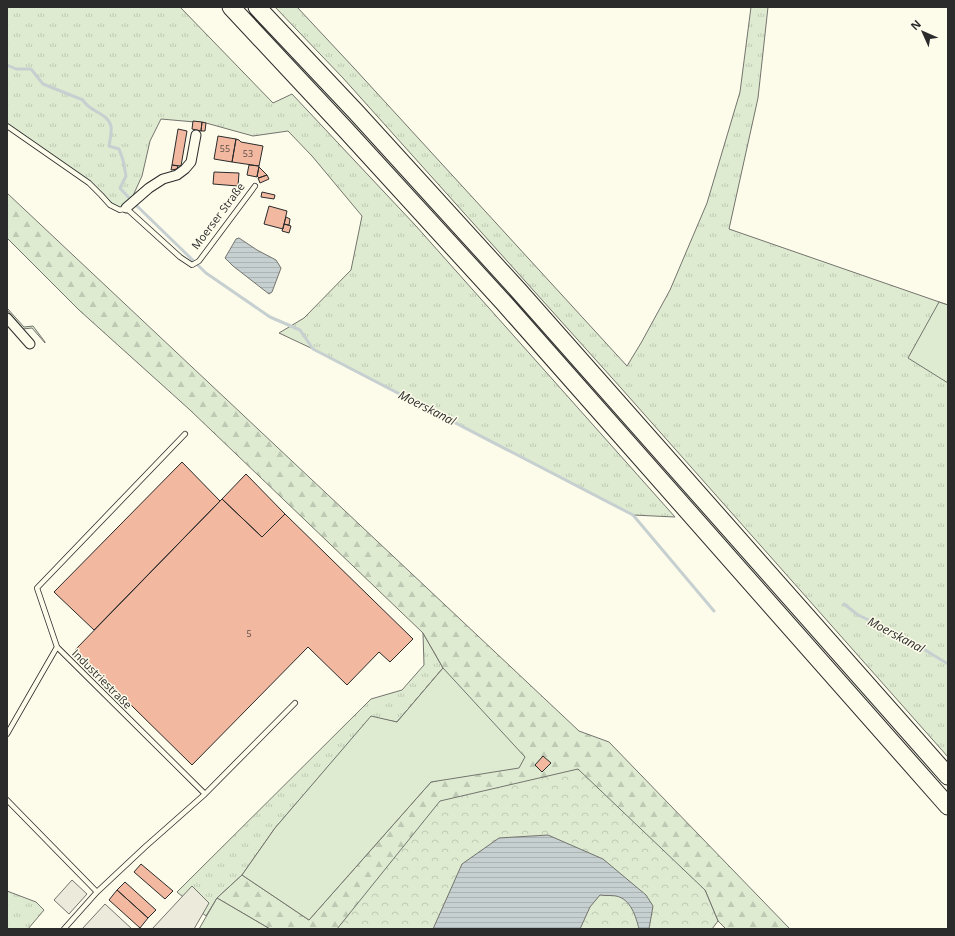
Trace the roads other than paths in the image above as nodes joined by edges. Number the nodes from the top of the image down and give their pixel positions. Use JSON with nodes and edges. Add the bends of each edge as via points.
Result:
{"nodes":[{"id":1,"x":231,"y":7,"type":"edge"},
{"id":2,"x":258,"y":7,"type":"edge"},
{"id":3,"x":7,"y":126,"type":"edge"},
{"id":4,"x":196,"y":135,"type":"dead end"},
{"id":5,"x":255,"y":186,"type":"dead end"},
{"id":6,"x":126,"y":208,"type":"junction"},
{"id":7,"x":7,"y":318,"type":"edge"},
{"id":8,"x":30,"y":344,"type":"dead end"},
{"id":9,"x":185,"y":434,"type":"dead end"},
{"id":10,"x":57,"y":647,"type":"junction"},
{"id":11,"x":295,"y":703,"type":"dead end"},
{"id":12,"x":7,"y":734,"type":"edge"},
{"id":13,"x":948,"y":776,"type":"edge"},
{"id":14,"x":205,"y":794,"type":"junction"},
{"id":15,"x":7,"y":800,"type":"edge"},
{"id":16,"x":948,"y":806,"type":"edge"},
{"id":17,"x":97,"y":892,"type":"junction"},
{"id":18,"x":64,"y":929,"type":"edge"}],
"edges":[{"from":1,"to":16,"type":"highway","via":[[504,302]]},
{"from":2,"to":13,"type":"highway","via":[[519,291]]},
{"from":3,"to":6,"type":"lane","name":"Moerser Straße","via":[[89,183],[110,205],[120,210]]},
{"from":4,"to":6,"type":"street","via":[[191,162],[185,169],[149,188]]},
{"from":5,"to":6,"type":"lane","name":"Moerser Straße","via":[[199,261],[192,265]]},
{"from":7,"to":8,"type":"street"},
{"from":9,"to":10,"type":"lane","via":[[36,588]]},
{"from":10,"to":12,"type":"lane","name":"Industriestraße"},
{"from":10,"to":14,"type":"lane","name":"Industriestraße"},
{"from":11,"to":14,"type":"lane"},
{"from":14,"to":17,"type":"lane"},
{"from":15,"to":17,"type":"lane"},
{"from":17,"to":18,"type":"lane"}]}
